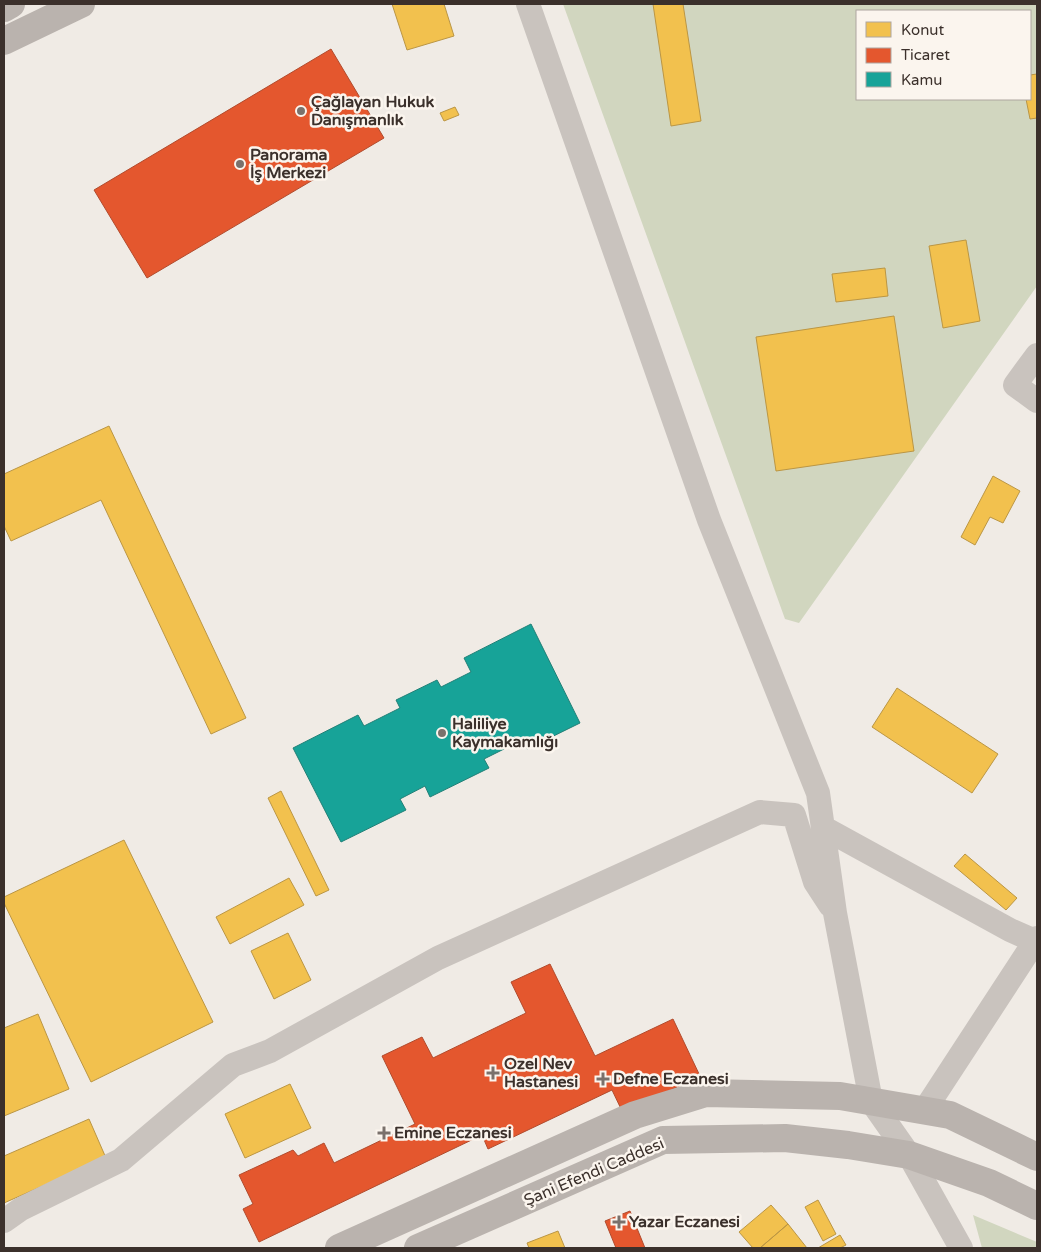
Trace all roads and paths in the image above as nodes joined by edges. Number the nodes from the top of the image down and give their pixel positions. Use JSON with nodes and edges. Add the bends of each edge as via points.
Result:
{"nodes":[{"id":1,"x":11,"y":4,"type":"edge"},
{"id":2,"x":81,"y":4,"type":"edge"},
{"id":3,"x":528,"y":4,"type":"edge"},
{"id":4,"x":4,"y":8,"type":"edge"},
{"id":5,"x":4,"y":41,"type":"edge"},
{"id":6,"x":1037,"y":355,"type":"edge"},
{"id":7,"x":1037,"y":401,"type":"edge"},
{"id":8,"x":824,"y":828,"type":"junction"},
{"id":9,"x":835,"y":913,"type":"junction"},
{"id":10,"x":1036,"y":939,"type":"edge"},
{"id":11,"x":871,"y":1102,"type":"junction"},
{"id":12,"x":924,"y":1111,"type":"junction"},
{"id":13,"x":909,"y":1155,"type":"junction"},
{"id":14,"x":1037,"y":1158,"type":"edge"},
{"id":15,"x":1037,"y":1206,"type":"edge"},
{"id":16,"x":4,"y":1221,"type":"edge"},
{"id":17,"x":339,"y":1248,"type":"edge"},
{"id":18,"x":418,"y":1248,"type":"edge"},
{"id":19,"x":961,"y":1248,"type":"edge"}],
"edges":[{"from":1,"to":4,"type":"main road"},
{"from":2,"to":5,"type":"main road"},
{"from":3,"to":8,"type":"street","via":[[709,520],[818,793]]},
{"from":6,"to":7,"type":"street","via":[[1015,385]]},
{"from":8,"to":9,"type":"street"},
{"from":8,"to":10,"type":"street","via":[[1010,930]]},
{"from":9,"to":11,"type":"street"},
{"from":9,"to":16,"type":"street","via":[[815,882],[794,815],[760,812],[438,958],[270,1051],[232,1066],[121,1160],[21,1209]]},
{"from":10,"to":12,"type":"street"},
{"from":11,"to":12,"type":"main road"},
{"from":11,"to":13,"type":"street"},
{"from":11,"to":17,"type":"main road","via":[[840,1096],[706,1093],[634,1115]]},
{"from":12,"to":14,"type":"main road","via":[[950,1115]]},
{"from":13,"to":15,"type":"main road","name":"Şani Efendi Caddesi","via":[[989,1183]]},
{"from":13,"to":18,"type":"main road","name":"Şani Efendi Caddesi","via":[[785,1138],[663,1140]]},
{"from":13,"to":19,"type":"street"}]}
